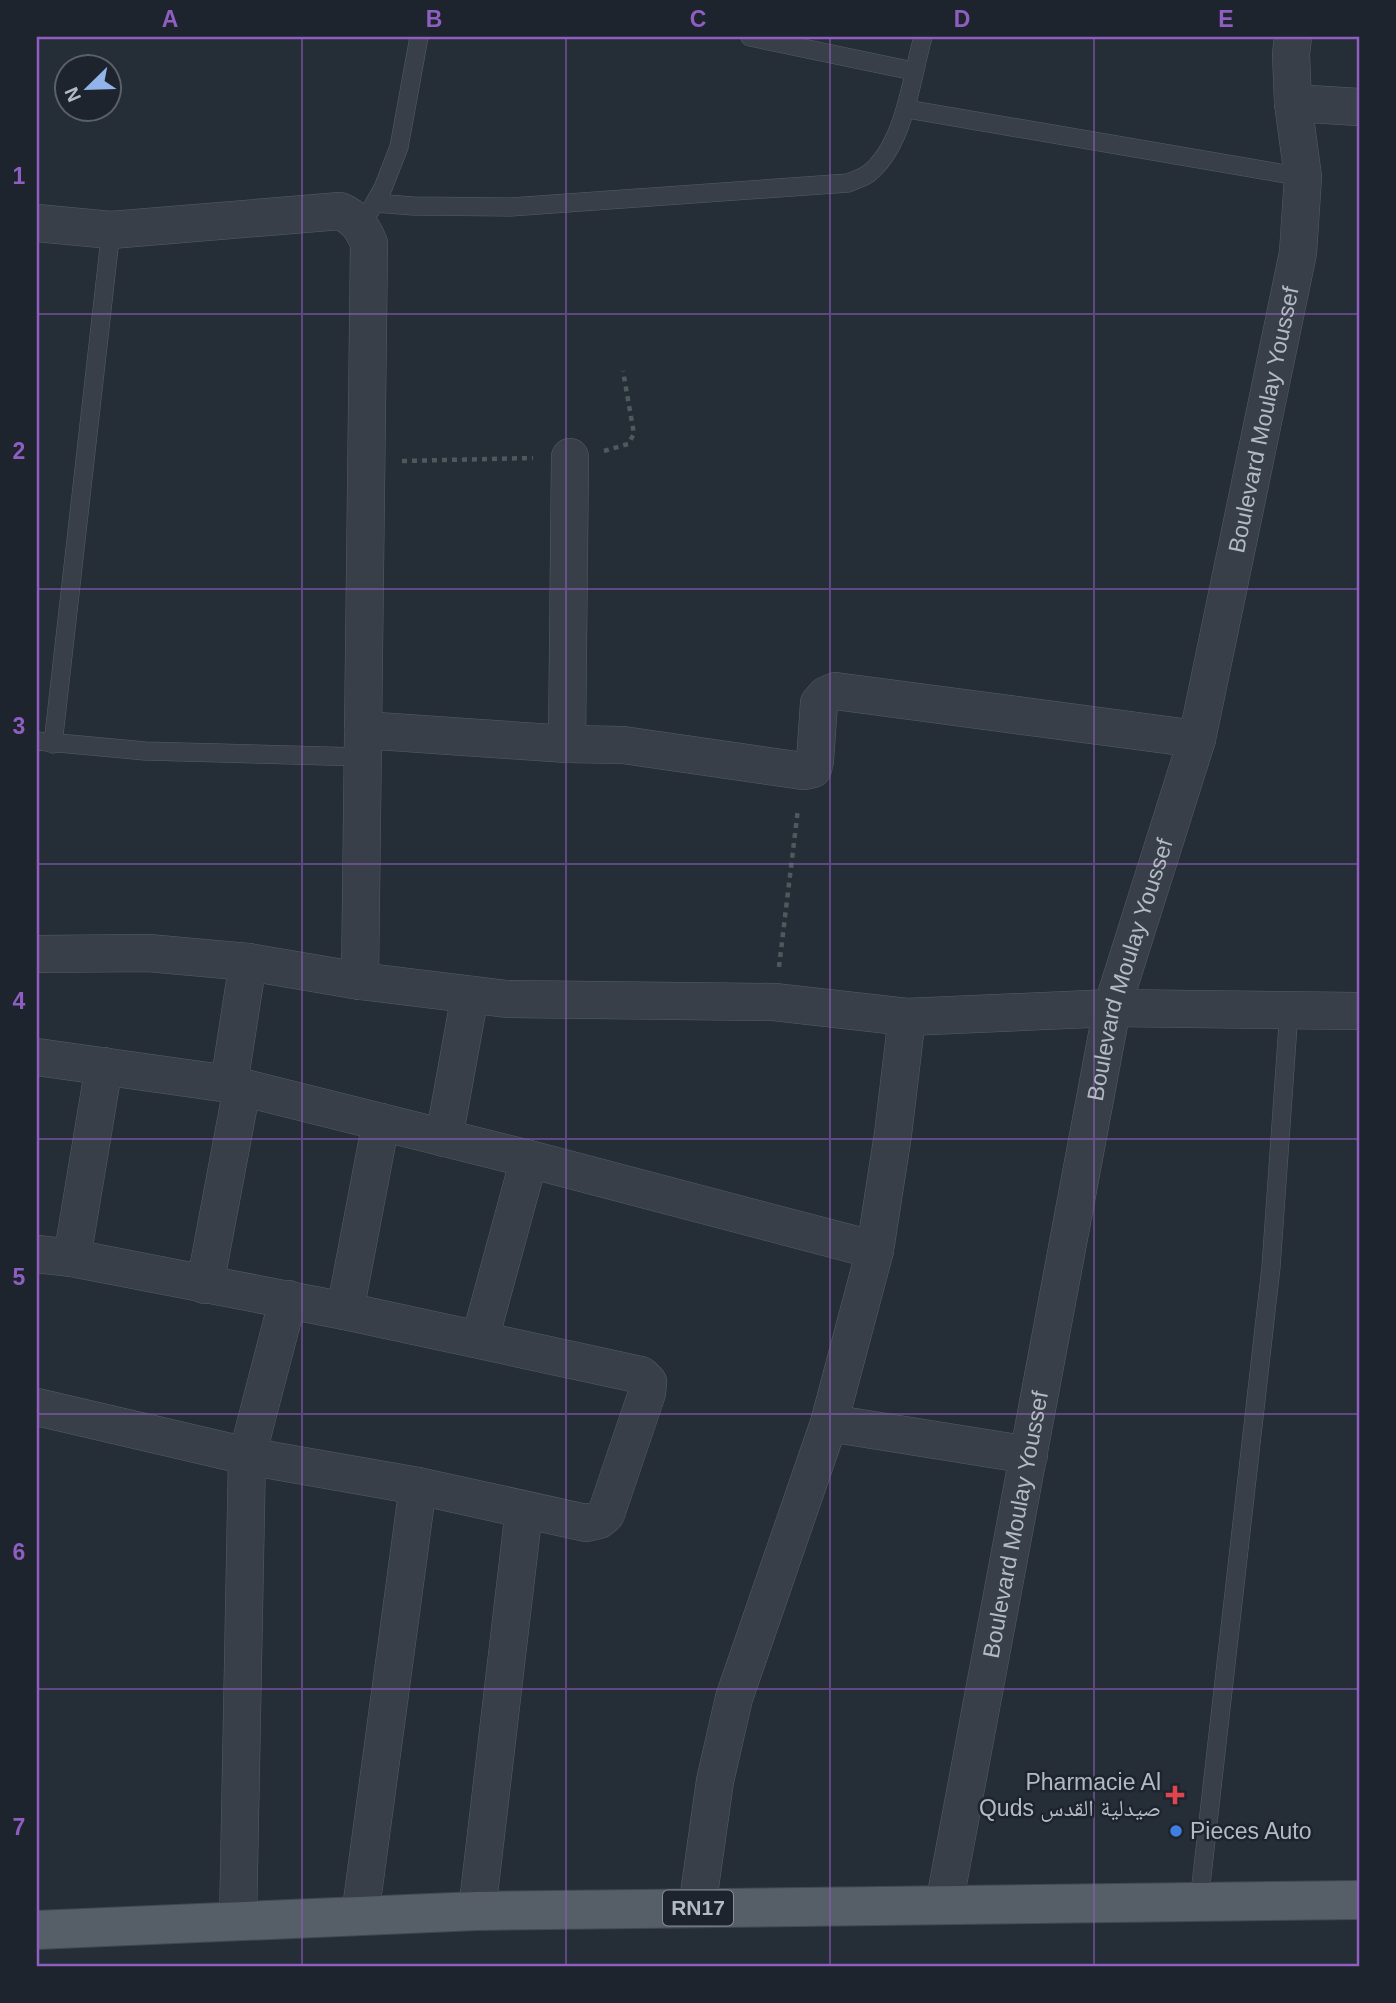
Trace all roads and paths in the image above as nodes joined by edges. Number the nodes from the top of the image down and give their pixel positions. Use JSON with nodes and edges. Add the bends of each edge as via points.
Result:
{"nodes":[{"id":1,"x":419,"y":37,"type":"edge"},
{"id":2,"x":750,"y":37,"type":"edge"},
{"id":3,"x":923,"y":37,"type":"edge"},
{"id":4,"x":1293,"y":37,"type":"edge"},
{"id":5,"x":913,"y":71,"type":"junction"},
{"id":6,"x":1293,"y":103,"type":"junction"},
{"id":7,"x":1359,"y":107,"type":"edge"},
{"id":8,"x":907,"y":109,"type":"junction"},
{"id":9,"x":1303,"y":177,"type":"junction"},
{"id":10,"x":368,"y":215,"type":"junction"},
{"id":11,"x":37,"y":223,"type":"edge"},
{"id":12,"x":111,"y":230,"type":"junction"},
{"id":13,"x":623,"y":371,"type":"dead end"},
{"id":14,"x":570,"y":457,"type":"junction"},
{"id":15,"x":366,"y":462,"type":"junction"},
{"id":16,"x":1197,"y":739,"type":"junction"},
{"id":17,"x":45,"y":743,"type":"edge"},
{"id":18,"x":363,"y":743,"type":"junction"},
{"id":19,"x":568,"y":744,"type":"junction"},
{"id":20,"x":803,"y":771,"type":"junction"},
{"id":21,"x":37,"y":954,"type":"edge"},
{"id":22,"x":248,"y":962,"type":"junction"},
{"id":23,"x":360,"y":981,"type":"junction"},
{"id":24,"x":470,"y":995,"type":"junction"},
{"id":25,"x":774,"y":1002,"type":"junction"},
{"id":26,"x":1112,"y":1008,"type":"junction"},
{"id":27,"x":1289,"y":1011,"type":"junction"},
{"id":28,"x":1359,"y":1011,"type":"edge"},
{"id":29,"x":907,"y":1017,"type":"junction"},
{"id":30,"x":37,"y":1057,"type":"edge"},
{"id":31,"x":104,"y":1066,"type":"junction"},
{"id":32,"x":236,"y":1086,"type":"junction"},
{"id":33,"x":381,"y":1122,"type":"junction"},
{"id":34,"x":444,"y":1138,"type":"junction"},
{"id":35,"x":529,"y":1159,"type":"junction"},
{"id":36,"x":875,"y":1250,"type":"junction"},
{"id":37,"x":37,"y":1254,"type":"edge"},
{"id":38,"x":72,"y":1258,"type":"junction"},
{"id":39,"x":205,"y":1284,"type":"junction"},
{"id":40,"x":288,"y":1299,"type":"junction"},
{"id":41,"x":345,"y":1311,"type":"junction"},
{"id":42,"x":480,"y":1339,"type":"junction"},
{"id":43,"x":37,"y":1407,"type":"edge"},
{"id":44,"x":829,"y":1423,"type":"junction"},
{"id":45,"x":1029,"y":1455,"type":"junction"},
{"id":46,"x":247,"y":1456,"type":"junction"},
{"id":47,"x":418,"y":1486,"type":"junction"},
{"id":48,"x":524,"y":1510,"type":"junction"},
{"id":49,"x":1359,"y":1900,"type":"edge"},
{"id":50,"x":1199,"y":1902,"type":"junction"},
{"id":51,"x":944,"y":1905,"type":"junction"},
{"id":52,"x":698,"y":1908,"type":"junction"},
{"id":53,"x":477,"y":1911,"type":"junction"},
{"id":54,"x":360,"y":1916,"type":"junction"},
{"id":55,"x":237,"y":1922,"type":"junction"},
{"id":56,"x":37,"y":1930,"type":"edge"}],
"edges":[{"from":1,"to":10,"type":"lane","via":[[399,147]]},
{"from":2,"to":5,"type":"lane"},
{"from":3,"to":5,"type":"lane"},
{"from":4,"to":6,"type":"street","name":"Boulevard Moulay Youssef"},
{"from":5,"to":8,"type":"lane"},
{"from":6,"to":7,"type":"street"},
{"from":6,"to":9,"type":"street","name":"Boulevard Moulay Youssef"},
{"from":8,"to":9,"type":"lane"},
{"from":8,"to":10,"type":"lane","via":[[886,154],[867,174],[848,183],[511,207],[413,206]]},
{"from":9,"to":16,"type":"street","name":"Boulevard Moulay Youssef","via":[[1298,254]]},
{"from":10,"to":12,"type":"street","via":[[353,217],[340,211]]},
{"from":10,"to":15,"type":"street"},
{"from":11,"to":12,"type":"street"},
{"from":12,"to":17,"type":"lane"},
{"from":13,"to":14,"type":"path","via":[[634,434],[628,444]]},
{"from":14,"to":15,"type":"path"},
{"from":14,"to":19,"type":"street"},
{"from":15,"to":18,"type":"street"},
{"from":16,"to":20,"type":"street","via":[[835,691],[819,703],[816,761],[813,769]]},
{"from":16,"to":26,"type":"street","name":"Boulevard Moulay Youssef"},
{"from":17,"to":18,"type":"lane","via":[[145,751]]},
{"from":18,"to":19,"type":"street"},
{"from":18,"to":23,"type":"street"},
{"from":19,"to":20,"type":"street","via":[[623,745]]},
{"from":20,"to":25,"type":"path"},
{"from":21,"to":22,"type":"street","via":[[148,953]]},
{"from":22,"to":23,"type":"street"},
{"from":22,"to":32,"type":"street"},
{"from":23,"to":24,"type":"street"},
{"from":24,"to":25,"type":"street"},
{"from":24,"to":34,"type":"street"},
{"from":25,"to":29,"type":"street"},
{"from":26,"to":27,"type":"street"},
{"from":26,"to":29,"type":"street"},
{"from":26,"to":45,"type":"street","name":"Boulevard Moulay Youssef"},
{"from":27,"to":28,"type":"street"},
{"from":27,"to":50,"type":"lane","via":[[1271,1267]]},
{"from":29,"to":36,"type":"street"},
{"from":30,"to":31,"type":"street"},
{"from":31,"to":32,"type":"street"},
{"from":31,"to":38,"type":"street"},
{"from":32,"to":33,"type":"street"},
{"from":32,"to":39,"type":"street"},
{"from":33,"to":34,"type":"street"},
{"from":33,"to":41,"type":"street"},
{"from":34,"to":35,"type":"street"},
{"from":35,"to":36,"type":"street"},
{"from":35,"to":42,"type":"street"},
{"from":36,"to":44,"type":"street"},
{"from":37,"to":38,"type":"street"},
{"from":38,"to":39,"type":"street"},
{"from":39,"to":40,"type":"street"},
{"from":40,"to":41,"type":"street"},
{"from":40,"to":46,"type":"street"},
{"from":41,"to":42,"type":"street"},
{"from":42,"to":48,"type":"street","via":[[641,1375],[648,1382],[606,1514],[586,1523]]},
{"from":43,"to":46,"type":"street"},
{"from":44,"to":45,"type":"street"},
{"from":44,"to":52,"type":"street","via":[[734,1698],[715,1781]]},
{"from":45,"to":51,"type":"street","name":"Boulevard Moulay Youssef"},
{"from":46,"to":47,"type":"street"},
{"from":46,"to":55,"type":"street"},
{"from":47,"to":48,"type":"street"},
{"from":47,"to":54,"type":"street"},
{"from":48,"to":53,"type":"street"},
{"from":49,"to":50,"type":"main road","number":"RN17"},
{"from":50,"to":51,"type":"main road","number":"RN17"},
{"from":51,"to":52,"type":"main road","number":"RN17"},
{"from":52,"to":53,"type":"main road","number":"RN17"},
{"from":53,"to":54,"type":"main road","number":"RN17"},
{"from":54,"to":55,"type":"main road","number":"RN17"},
{"from":55,"to":56,"type":"main road","number":"RN17"}]}
